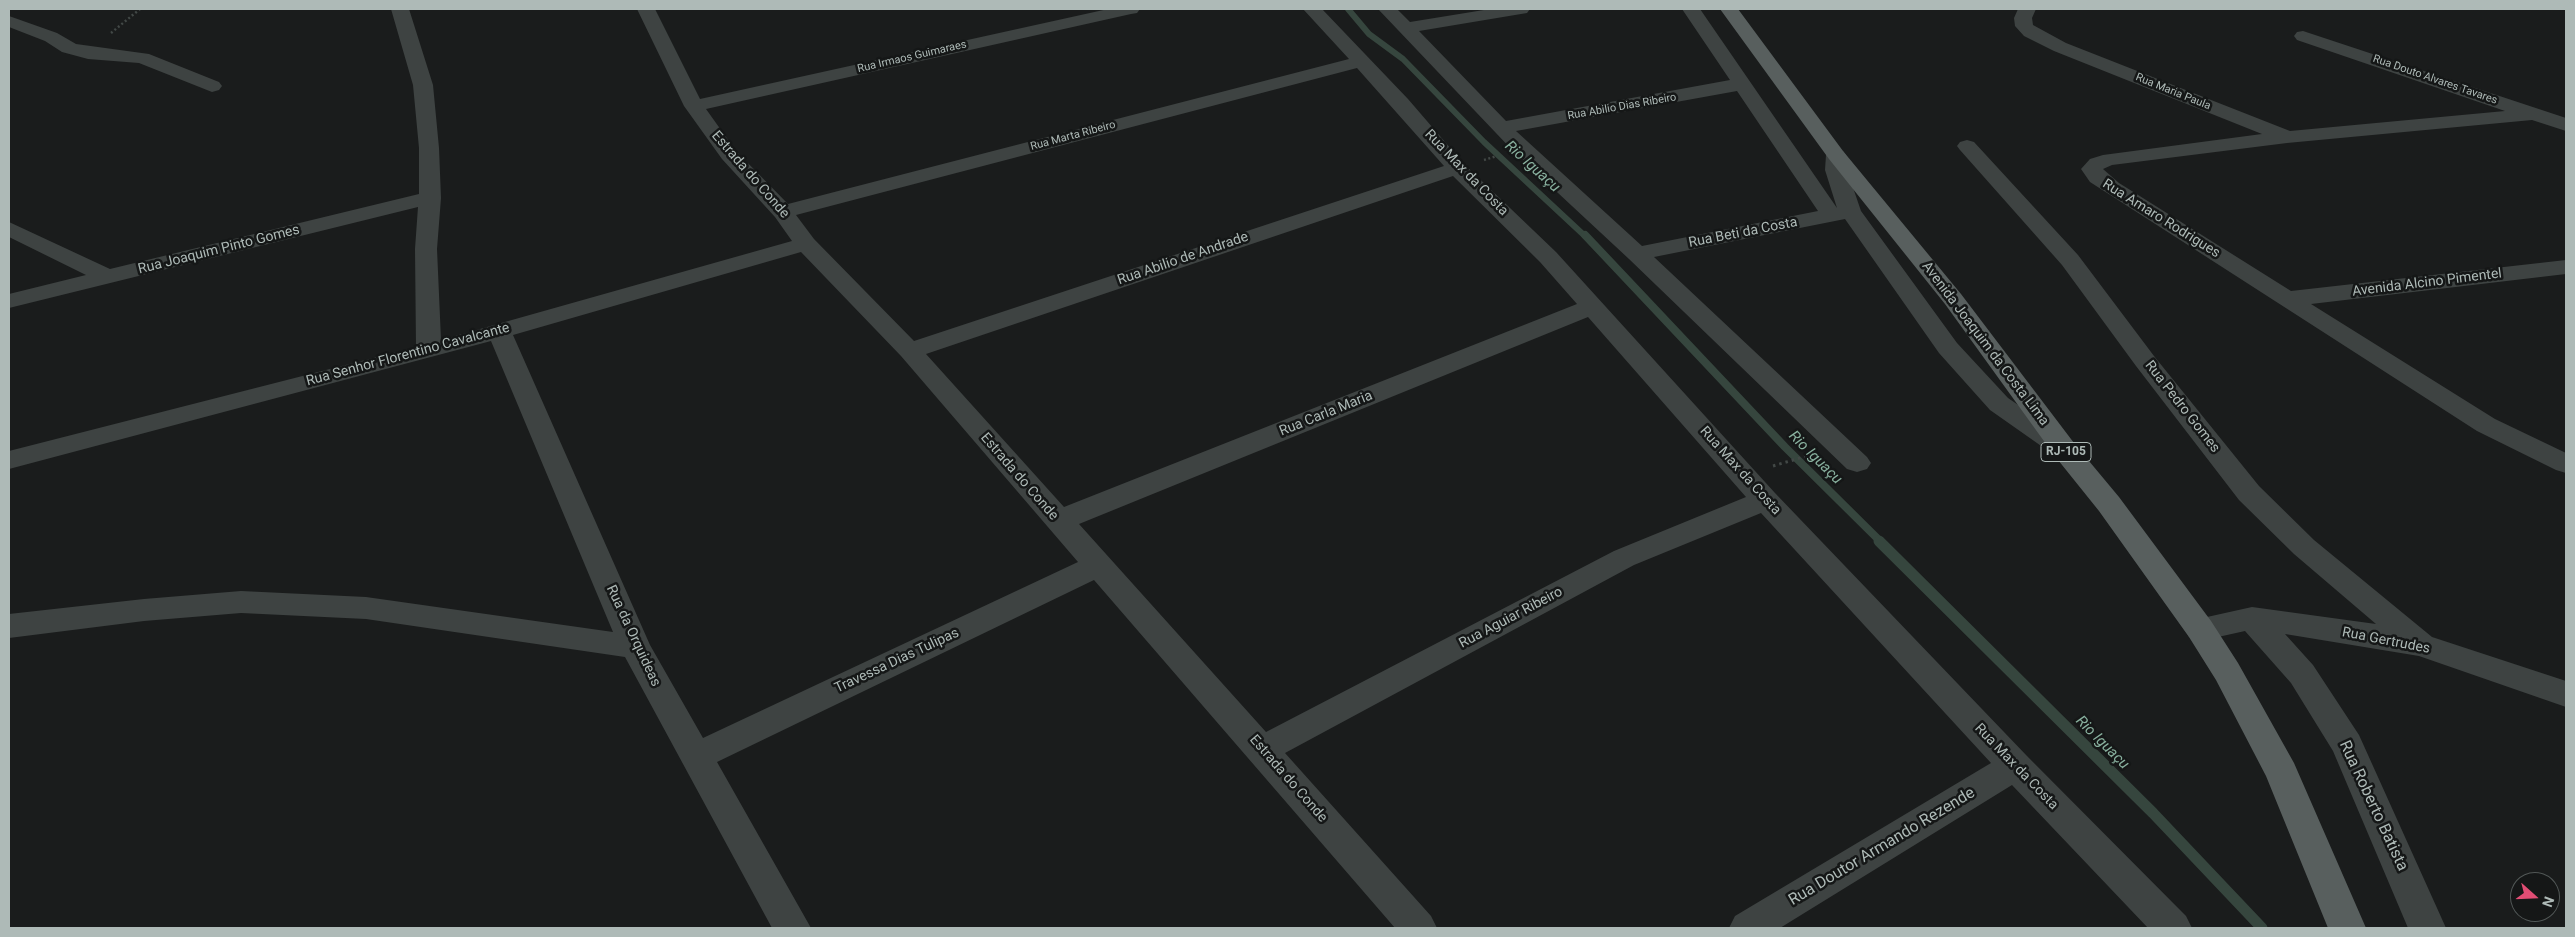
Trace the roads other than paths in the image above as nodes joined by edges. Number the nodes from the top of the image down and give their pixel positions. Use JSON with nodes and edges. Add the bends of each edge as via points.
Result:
{"nodes":[{"id":1,"x":400,"y":9,"type":"edge"},
{"id":2,"x":646,"y":9,"type":"edge"},
{"id":3,"x":1131,"y":9,"type":"edge"},
{"id":4,"x":1312,"y":9,"type":"edge"},
{"id":5,"x":1387,"y":9,"type":"edge"},
{"id":6,"x":1522,"y":9,"type":"edge"},
{"id":7,"x":1691,"y":9,"type":"edge"},
{"id":8,"x":1729,"y":9,"type":"edge"},
{"id":9,"x":2027,"y":9,"type":"edge"},
{"id":10,"x":9,"y":21,"type":"edge"},
{"id":11,"x":1406,"y":28,"type":"junction"},
{"id":12,"x":2303,"y":36,"type":"dead end"},
{"id":13,"x":1362,"y":60,"type":"junction"},
{"id":14,"x":1742,"y":84,"type":"junction"},
{"id":15,"x":212,"y":86,"type":"dead end"},
{"id":16,"x":694,"y":106,"type":"junction"},
{"id":17,"x":2535,"y":114,"type":"junction"},
{"id":18,"x":2566,"y":125,"type":"edge"},
{"id":19,"x":1501,"y":128,"type":"junction"},
{"id":20,"x":2287,"y":136,"type":"junction"},
{"id":21,"x":1967,"y":146,"type":"dead end"},
{"id":22,"x":1836,"y":155,"type":"junction"},
{"id":23,"x":1466,"y":165,"type":"junction"},
{"id":24,"x":430,"y":198,"type":"junction"},
{"id":25,"x":783,"y":212,"type":"junction"},
{"id":26,"x":1840,"y":213,"type":"junction"},
{"id":27,"x":9,"y":229,"type":"edge"},
{"id":28,"x":806,"y":244,"type":"junction"},
{"id":29,"x":1637,"y":254,"type":"junction"},
{"id":30,"x":2566,"y":267,"type":"edge"},
{"id":31,"x":110,"y":278,"type":"junction"},
{"id":32,"x":2288,"y":299,"type":"junction"},
{"id":33,"x":9,"y":301,"type":"edge"},
{"id":34,"x":1593,"y":306,"type":"junction"},
{"id":35,"x":499,"y":331,"type":"junction"},
{"id":36,"x":429,"y":351,"type":"junction"},
{"id":37,"x":910,"y":351,"type":"junction"},
{"id":38,"x":2064,"y":449,"type":"junction"},
{"id":39,"x":9,"y":460,"type":"edge"},
{"id":40,"x":1857,"y":464,"type":"dead end"},
{"id":41,"x":2566,"y":464,"type":"edge"},
{"id":42,"x":1765,"y":500,"type":"junction"},
{"id":43,"x":1058,"y":521,"type":"junction"},
{"id":44,"x":1098,"y":565,"type":"junction"},
{"id":45,"x":2252,"y":618,"type":"junction"},
{"id":46,"x":9,"y":626,"type":"edge"},
{"id":47,"x":2200,"y":629,"type":"junction"},
{"id":48,"x":2421,"y":645,"type":"junction"},
{"id":49,"x":634,"y":646,"type":"junction"},
{"id":50,"x":2566,"y":694,"type":"edge"},
{"id":51,"x":1263,"y":750,"type":"junction"},
{"id":52,"x":695,"y":757,"type":"junction"},
{"id":53,"x":2015,"y":766,"type":"junction"},
{"id":54,"x":792,"y":928,"type":"edge"},
{"id":55,"x":1418,"y":928,"type":"edge"},
{"id":56,"x":1748,"y":928,"type":"edge"},
{"id":57,"x":2173,"y":928,"type":"edge"},
{"id":58,"x":2347,"y":928,"type":"edge"},
{"id":59,"x":2427,"y":928,"type":"edge"}],
"edges":[{"from":1,"to":24,"type":"street","via":[[424,85]]},
{"from":2,"to":16,"type":"street","name":"Estrada do Conde"},
{"from":3,"to":16,"type":"street","name":"Rua Irmaos Guimaraes"},
{"from":4,"to":13,"type":"street","name":"Rua Max da Costa"},
{"from":5,"to":11,"type":"street"},
{"from":6,"to":11,"type":"street"},
{"from":7,"to":14,"type":"street"},
{"from":8,"to":22,"type":"main road","name":"Avenida Joaquim da Costa Lima","number":"RJ-105"},
{"from":9,"to":20,"type":"street","name":"Rua Maria Paula","via":[[2024,26],[2030,32]]},
{"from":10,"to":15,"type":"street","via":[[51,37],[69,48],[142,58]]},
{"from":11,"to":19,"type":"street"},
{"from":12,"to":17,"type":"street","name":"Rua Douto Alvares Tavares"},
{"from":13,"to":23,"type":"street","name":"Rua Max da Costa"},
{"from":13,"to":25,"type":"street","name":"Rua Marta Ribeiro"},
{"from":14,"to":19,"type":"street","name":"Rua Abilio Dias Ribeiro"},
{"from":14,"to":26,"type":"street"},
{"from":16,"to":25,"type":"street","name":"Estrada do Conde","via":[[729,155]]},
{"from":17,"to":18,"type":"street","name":"Rua Douto Alvares Tavares"},
{"from":17,"to":20,"type":"street","name":"Rua Amaro Rodrigues"},
{"from":19,"to":29,"type":"street"},
{"from":20,"to":32,"type":"street","name":"Rua Amaro Rodrigues","via":[[2110,159],[2097,163],[2092,169],[2097,178],[2111,188]]},
{"from":21,"to":48,"type":"street","name":"Rua Pedro Gomes","via":[[2070,260],[2249,493],[2304,547]]},
{"from":22,"to":26,"type":"street"},
{"from":22,"to":38,"type":"main road","name":"Avenida Joaquim da Costa Lima","number":"RJ-105","via":[[1953,299]]},
{"from":23,"to":34,"type":"street","name":"Rua Max da Costa"},
{"from":23,"to":37,"type":"street","name":"Rua Abilio de Andrade"},
{"from":24,"to":31,"type":"street","name":"Rua Joaquim Pinto Gomes"},
{"from":24,"to":36,"type":"street","via":[[426,249]]},
{"from":25,"to":28,"type":"street","name":"Estrada do Conde"},
{"from":26,"to":29,"type":"street","name":"Rua Beti da Costa"},
{"from":26,"to":38,"type":"street","via":[[1977,381],[2020,421]]},
{"from":27,"to":31,"type":"street"},
{"from":28,"to":35,"type":"street","name":"Rua Senhor Florentino Cavalcante"},
{"from":28,"to":37,"type":"street","name":"Estrada do Conde"},
{"from":29,"to":40,"type":"street"},
{"from":30,"to":32,"type":"street","name":"Avenida Alcino Pimentel"},
{"from":31,"to":33,"type":"street","name":"Rua Joaquim Pinto Gomes"},
{"from":32,"to":41,"type":"street","name":"Rua Amaro Rodrigues","via":[[2486,424]]},
{"from":34,"to":42,"type":"street","name":"Rua Max da Costa"},
{"from":34,"to":43,"type":"street","name":"Rua Carla Maria"},
{"from":35,"to":36,"type":"street","name":"Rua Senhor Florentino Cavalcante"},
{"from":35,"to":49,"type":"street","name":"Rua da Orquideas"},
{"from":36,"to":39,"type":"street","name":"Rua Senhor Florentino Cavalcante"},
{"from":37,"to":43,"type":"street","name":"Estrada do Conde"},
{"from":38,"to":47,"type":"main road","name":"Avenida Joaquim da Costa Lima","number":"RJ-105","via":[[2109,504]]},
{"from":42,"to":51,"type":"street","name":"Rua Aguiar Ribeiro","via":[[1624,558]]},
{"from":42,"to":53,"type":"street","name":"Rua Max da Costa"},
{"from":43,"to":44,"type":"street","name":"Estrada do Conde"},
{"from":44,"to":51,"type":"street","name":"Estrada do Conde"},
{"from":44,"to":52,"type":"street","name":"Travessa Dias Tulipas"},
{"from":45,"to":47,"type":"street","name":"Rua Gertrudes"},
{"from":45,"to":48,"type":"street","name":"Rua Gertrudes"},
{"from":45,"to":59,"type":"street","name":"Rua Roberto Batista","via":[[2302,674],[2347,745]]},
{"from":46,"to":49,"type":"street","via":[[241,602],[366,608]]},
{"from":47,"to":58,"type":"main road","name":"Avenida Joaquim da Costa Lima","number":"RJ-105","via":[[2282,773]]},
{"from":48,"to":50,"type":"street","name":"Rua Gertrudes"},
{"from":49,"to":52,"type":"street","name":"Rua da Orquideas"},
{"from":51,"to":55,"type":"street","name":"Estrada do Conde"},
{"from":52,"to":54,"type":"street","name":"Rua da Orquideas"},
{"from":53,"to":56,"type":"street","name":"Rua Doutor Armando Rezende"},
{"from":53,"to":57,"type":"street","name":"Rua Max da Costa"}]}
